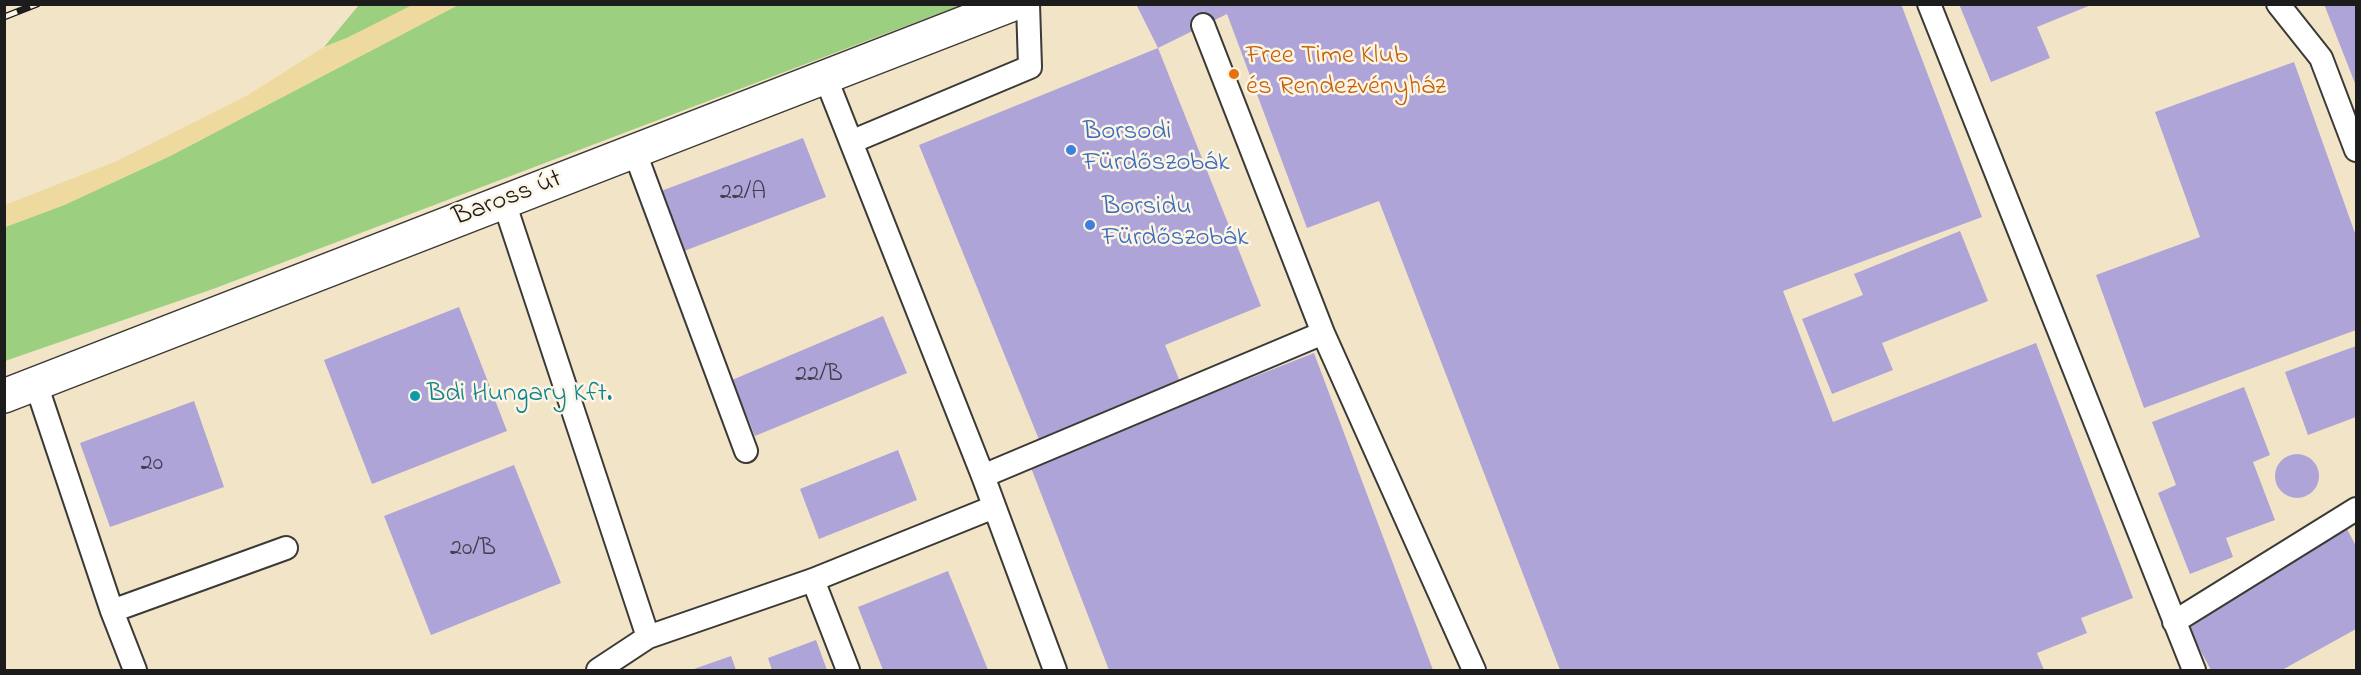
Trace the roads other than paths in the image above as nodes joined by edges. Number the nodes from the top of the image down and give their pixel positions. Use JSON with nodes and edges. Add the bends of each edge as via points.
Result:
{"nodes":[{"id":1,"x":1013,"y":4,"type":"edge"},
{"id":2,"x":1028,"y":4,"type":"edge"},
{"id":3,"x":1929,"y":4,"type":"edge"},
{"id":4,"x":2278,"y":4,"type":"edge"},
{"id":5,"x":1203,"y":25,"type":"dead end"},
{"id":6,"x":825,"y":76,"type":"junction"},
{"id":7,"x":851,"y":142,"type":"junction"},
{"id":8,"x":634,"y":150,"type":"junction"},
{"id":9,"x":2356,"y":150,"type":"edge"},
{"id":10,"x":504,"y":201,"type":"junction"},
{"id":11,"x":1323,"y":333,"type":"junction"},
{"id":12,"x":36,"y":384,"type":"junction"},
{"id":13,"x":4,"y":396,"type":"edge"},
{"id":14,"x":746,"y":451,"type":"dead end"},
{"id":15,"x":983,"y":476,"type":"junction"},
{"id":16,"x":994,"y":507,"type":"junction"},
{"id":17,"x":2356,"y":509,"type":"edge"},
{"id":18,"x":286,"y":548,"type":"dead end"},
{"id":19,"x":813,"y":580,"type":"junction"},
{"id":20,"x":111,"y":611,"type":"junction"},
{"id":21,"x":2174,"y":622,"type":"junction"},
{"id":22,"x":648,"y":638,"type":"junction"},
{"id":23,"x":135,"y":670,"type":"edge"},
{"id":24,"x":598,"y":670,"type":"edge"},
{"id":25,"x":848,"y":670,"type":"edge"},
{"id":26,"x":1055,"y":670,"type":"edge"},
{"id":27,"x":1474,"y":670,"type":"edge"},
{"id":28,"x":2194,"y":670,"type":"edge"}],
"edges":[{"from":1,"to":6,"type":"street","name":"Baross út"},
{"from":2,"to":7,"type":"lane","via":[[1030,67]]},
{"from":3,"to":21,"type":"lane"},
{"from":4,"to":9,"type":"lane","via":[[2321,58]]},
{"from":5,"to":11,"type":"lane"},
{"from":6,"to":7,"type":"lane"},
{"from":6,"to":8,"type":"street","name":"Baross út"},
{"from":7,"to":15,"type":"lane"},
{"from":8,"to":10,"type":"street","name":"Baross út"},
{"from":8,"to":14,"type":"lane"},
{"from":10,"to":12,"type":"street","name":"Baross út"},
{"from":10,"to":22,"type":"lane"},
{"from":11,"to":15,"type":"lane"},
{"from":11,"to":27,"type":"lane"},
{"from":12,"to":13,"type":"street","name":"Baross út"},
{"from":12,"to":20,"type":"lane"},
{"from":15,"to":16,"type":"lane"},
{"from":16,"to":19,"type":"lane"},
{"from":16,"to":26,"type":"lane"},
{"from":17,"to":21,"type":"lane"},
{"from":18,"to":20,"type":"lane"},
{"from":19,"to":22,"type":"lane"},
{"from":19,"to":25,"type":"lane"},
{"from":20,"to":23,"type":"lane"},
{"from":21,"to":28,"type":"lane"},
{"from":22,"to":24,"type":"lane"}]}
